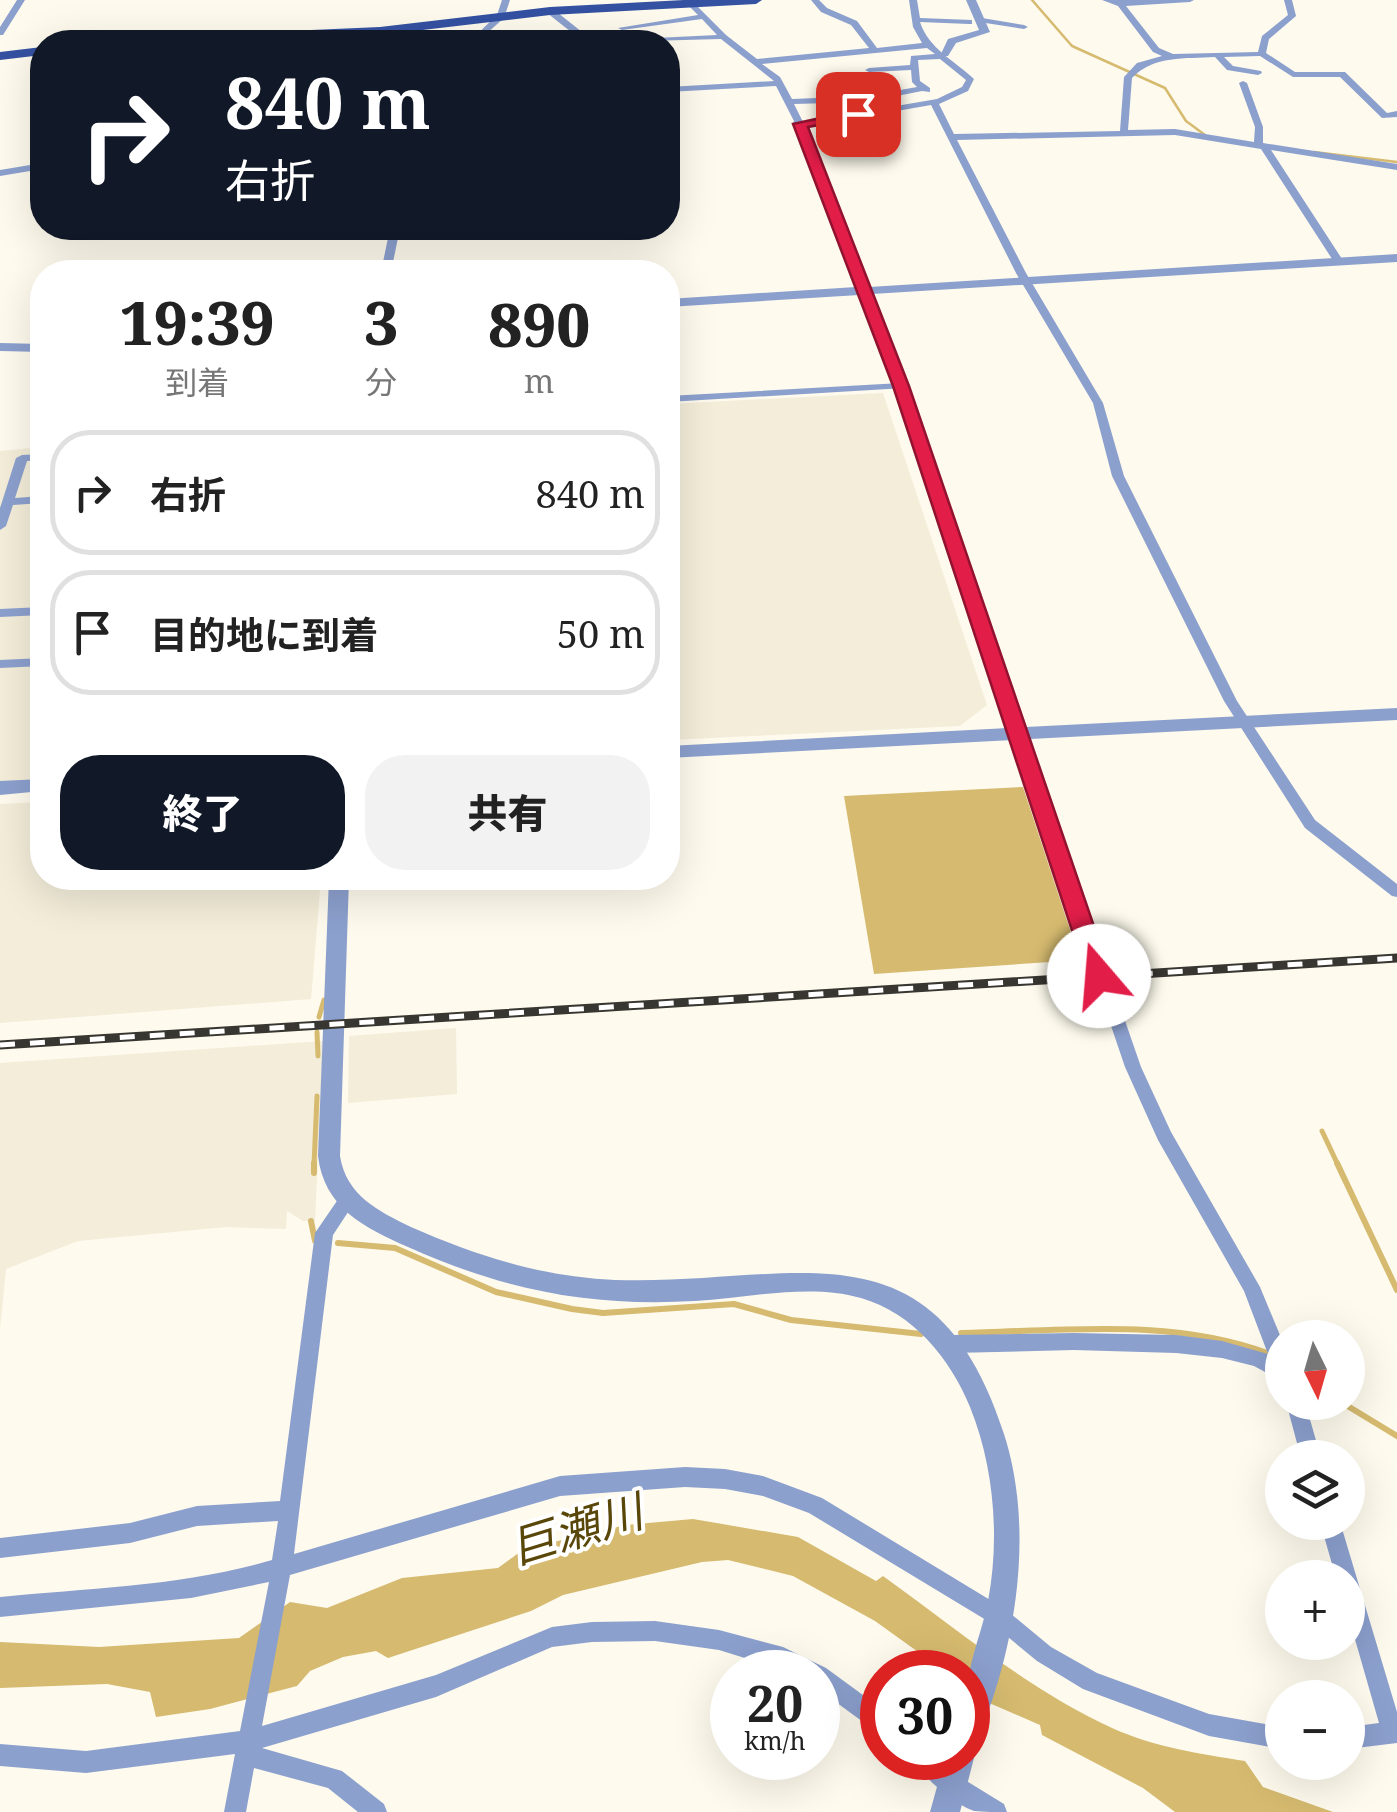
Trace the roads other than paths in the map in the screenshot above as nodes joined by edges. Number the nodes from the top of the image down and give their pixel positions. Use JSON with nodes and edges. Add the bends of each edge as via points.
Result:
{"nodes":[{"id":1,"x":21,"y":0,"type":"edge"},
{"id":2,"x":506,"y":0,"type":"edge"},
{"id":3,"x":756,"y":0,"type":"edge"},
{"id":4,"x":815,"y":0,"type":"edge"},
{"id":5,"x":913,"y":0,"type":"edge"},
{"id":6,"x":970,"y":0,"type":"edge"},
{"id":7,"x":1106,"y":0,"type":"edge"},
{"id":8,"x":1190,"y":0,"type":"edge"},
{"id":9,"x":1288,"y":0,"type":"edge"},
{"id":10,"x":689,"y":2,"type":"edge"},
{"id":11,"x":1121,"y":4,"type":"junction"},
{"id":12,"x":550,"y":10,"type":"junction"},
{"id":13,"x":501,"y":16,"type":"junction"},
{"id":14,"x":702,"y":16,"type":"junction"},
{"id":15,"x":916,"y":20,"type":"junction"},
{"id":16,"x":982,"y":20,"type":"junction"},
{"id":17,"x":969,"y":22,"type":"dead end"},
{"id":18,"x":1024,"y":27,"type":"dead end"},
{"id":19,"x":622,"y":28,"type":"dead end"},
{"id":20,"x":380,"y":30,"type":"edge"},
{"id":21,"x":486,"y":30,"type":"edge"},
{"id":22,"x":574,"y":30,"type":"edge"},
{"id":23,"x":0,"y":33,"type":"edge"},
{"id":24,"x":723,"y":37,"type":"junction"},
{"id":25,"x":680,"y":39,"type":"edge"},
{"id":26,"x":930,"y":45,"type":"junction"},
{"id":27,"x":874,"y":49,"type":"junction"},
{"id":28,"x":30,"y":52,"type":"edge"},
{"id":29,"x":1262,"y":54,"type":"junction"},
{"id":30,"x":944,"y":55,"type":"junction"},
{"id":31,"x":1217,"y":55,"type":"junction"},
{"id":32,"x":0,"y":56,"type":"edge"},
{"id":33,"x":1172,"y":57,"type":"junction"},
{"id":34,"x":754,"y":62,"type":"junction"},
{"id":35,"x":914,"y":67,"type":"junction"},
{"id":36,"x":870,"y":70,"type":"dead end"},
{"id":37,"x":1258,"y":73,"type":"dead end"},
{"id":38,"x":1243,"y":83,"type":"dead end"},
{"id":39,"x":780,"y":84,"type":"junction"},
{"id":40,"x":923,"y":88,"type":"junction"},
{"id":41,"x":680,"y":89,"type":"edge"},
{"id":42,"x":936,"y":101,"type":"junction"},
{"id":43,"x":787,"y":102,"type":"junction"},
{"id":44,"x":1397,"y":114,"type":"edge"},
{"id":45,"x":799,"y":123,"type":"junction"},
{"id":46,"x":1124,"y":131,"type":"junction"},
{"id":47,"x":954,"y":138,"type":"junction"},
{"id":48,"x":1261,"y":146,"type":"junction"},
{"id":49,"x":1397,"y":167,"type":"edge"},
{"id":50,"x":30,"y":168,"type":"edge"},
{"id":51,"x":0,"y":172,"type":"edge"},
{"id":52,"x":1397,"y":258,"type":"edge"},
{"id":53,"x":1339,"y":262,"type":"junction"},
{"id":54,"x":1028,"y":282,"type":"junction"},
{"id":55,"x":862,"y":292,"type":"junction"},
{"id":56,"x":680,"y":303,"type":"edge"},
{"id":57,"x":0,"y":347,"type":"edge"},
{"id":58,"x":30,"y":348,"type":"edge"},
{"id":59,"x":901,"y":386,"type":"junction"},
{"id":60,"x":680,"y":398,"type":"edge"},
{"id":61,"x":30,"y":458,"type":"edge"},
{"id":62,"x":30,"y":501,"type":"edge"},
{"id":63,"x":8,"y":502,"type":"junction"},
{"id":64,"x":0,"y":526,"type":"edge"},
{"id":65,"x":30,"y":612,"type":"edge"},
{"id":66,"x":0,"y":614,"type":"edge"},
{"id":67,"x":30,"y":663,"type":"edge"},
{"id":68,"x":0,"y":664,"type":"edge"},
{"id":69,"x":1397,"y":714,"type":"edge"},
{"id":70,"x":1244,"y":722,"type":"junction"},
{"id":71,"x":1019,"y":734,"type":"junction"},
{"id":72,"x":680,"y":751,"type":"edge"},
{"id":73,"x":30,"y":786,"type":"edge"},
{"id":74,"x":0,"y":788,"type":"edge"},
{"id":75,"x":340,"y":890,"type":"edge"},
{"id":76,"x":1397,"y":892,"type":"edge"},
{"id":77,"x":347,"y":1200,"type":"junction"},
{"id":78,"x":1265,"y":1326,"type":"edge"},
{"id":79,"x":952,"y":1344,"type":"junction"},
{"id":80,"x":1265,"y":1360,"type":"edge"},
{"id":81,"x":289,"y":1510,"type":"junction"},
{"id":82,"x":0,"y":1548,"type":"edge"},
{"id":83,"x":281,"y":1569,"type":"junction"},
{"id":84,"x":0,"y":1607,"type":"edge"},
{"id":85,"x":997,"y":1621,"type":"junction"},
{"id":86,"x":1365,"y":1638,"type":"edge"},
{"id":87,"x":755,"y":1650,"type":"edge"},
{"id":88,"x":989,"y":1650,"type":"edge"},
{"id":89,"x":1394,"y":1732,"type":"edge"},
{"id":90,"x":1265,"y":1735,"type":"edge"},
{"id":91,"x":1365,"y":1736,"type":"edge"},
{"id":92,"x":248,"y":1748,"type":"junction"},
{"id":93,"x":0,"y":1755,"type":"edge"},
{"id":94,"x":953,"y":1781,"type":"edge"},
{"id":95,"x":235,"y":1812,"type":"edge"},
{"id":96,"x":376,"y":1812,"type":"edge"},
{"id":97,"x":996,"y":1812,"type":"edge"}],
"edges":[{"from":1,"to":23,"type":"street"},
{"from":2,"to":13,"type":"street"},
{"from":3,"to":10,"type":"main road"},
{"from":4,"to":27,"type":"street","via":[[854,24]]},
{"from":5,"to":15,"type":"street"},
{"from":6,"to":16,"type":"street"},
{"from":7,"to":11,"type":"street"},
{"from":8,"to":11,"type":"street"},
{"from":9,"to":29,"type":"street","via":[[1292,16],[1265,38]]},
{"from":10,"to":12,"type":"main road"},
{"from":10,"to":14,"type":"street"},
{"from":11,"to":33,"type":"street","via":[[1156,50]]},
{"from":12,"to":13,"type":"main road"},
{"from":12,"to":22,"type":"street"},
{"from":13,"to":20,"type":"main road"},
{"from":13,"to":21,"type":"street"},
{"from":14,"to":19,"type":"street"},
{"from":14,"to":24,"type":"street"},
{"from":15,"to":17,"type":"street"},
{"from":15,"to":26,"type":"street"},
{"from":16,"to":18,"type":"street"},
{"from":16,"to":30,"type":"street","via":[[985,32],[952,41]]},
{"from":24,"to":25,"type":"street"},
{"from":24,"to":34,"type":"street"},
{"from":26,"to":27,"type":"street"},
{"from":26,"to":30,"type":"street"},
{"from":27,"to":34,"type":"street"},
{"from":28,"to":32,"type":"main road"},
{"from":29,"to":31,"type":"street"},
{"from":29,"to":44,"type":"street","via":[[1293,75],[1342,74],[1385,116]]},
{"from":30,"to":35,"type":"street","via":[[914,58]]},
{"from":30,"to":42,"type":"street","via":[[968,74],[970,84]]},
{"from":31,"to":33,"type":"street"},
{"from":31,"to":37,"type":"street","via":[[1230,68]]},
{"from":33,"to":46,"type":"street","via":[[1132,71]]},
{"from":34,"to":39,"type":"street"},
{"from":35,"to":36,"type":"street"},
{"from":35,"to":40,"type":"street"},
{"from":38,"to":48,"type":"street"},
{"from":39,"to":41,"type":"street"},
{"from":39,"to":43,"type":"street"},
{"from":40,"to":42,"type":"street"},
{"from":40,"to":43,"type":"street","via":[[867,99]]},
{"from":42,"to":45,"type":"street"},
{"from":42,"to":47,"type":"street"},
{"from":43,"to":45,"type":"street"},
{"from":45,"to":55,"type":"street"},
{"from":46,"to":47,"type":"street"},
{"from":46,"to":48,"type":"street"},
{"from":47,"to":54,"type":"street"},
{"from":48,"to":49,"type":"street"},
{"from":48,"to":53,"type":"street"},
{"from":50,"to":51,"type":"street"},
{"from":52,"to":53,"type":"street"},
{"from":53,"to":54,"type":"street"},
{"from":54,"to":55,"type":"street"},
{"from":54,"to":70,"type":"street","via":[[1098,403],[1118,476]]},
{"from":55,"to":56,"type":"street"},
{"from":55,"to":59,"type":"street"},
{"from":57,"to":58,"type":"street"},
{"from":59,"to":60,"type":"street"},
{"from":59,"to":71,"type":"street"},
{"from":61,"to":63,"type":"street","via":[[22,458]]},
{"from":62,"to":63,"type":"street"},
{"from":63,"to":64,"type":"street"},
{"from":65,"to":66,"type":"street"},
{"from":67,"to":68,"type":"street"},
{"from":69,"to":70,"type":"street"},
{"from":70,"to":71,"type":"street"},
{"from":70,"to":76,"type":"street","via":[[1310,824]]},
{"from":71,"to":72,"type":"street"},
{"from":71,"to":78,"type":"street","via":[[1132,1067],[1251,1286]]},
{"from":73,"to":74,"type":"street"},
{"from":75,"to":77,"type":"street","via":[[329,1156],[336,1188]]},
{"from":77,"to":79,"type":"street","via":[[465,1263],[534,1284],[614,1292],[859,1286],[909,1306]]},
{"from":77,"to":81,"type":"street","via":[[324,1233]]},
{"from":79,"to":80,"type":"street","via":[[1180,1344]]},
{"from":79,"to":85,"type":"street","via":[[977,1395],[1001,1478],[1008,1550]]},
{"from":81,"to":82,"type":"street","via":[[196,1516],[141,1532]]},
{"from":81,"to":83,"type":"street"},
{"from":83,"to":84,"type":"street","via":[[191,1588]]},
{"from":83,"to":85,"type":"street","via":[[560,1486],[725,1478],[815,1506]]},
{"from":83,"to":92,"type":"street"},
{"from":85,"to":88,"type":"street"},
{"from":85,"to":90,"type":"street","via":[[1125,1696],[1209,1725]]},
{"from":86,"to":89,"type":"street"},
{"from":87,"to":92,"type":"street","via":[[655,1631],[552,1637],[436,1686]]},
{"from":89,"to":91,"type":"street"},
{"from":92,"to":93,"type":"street","via":[[86,1762]]},
{"from":92,"to":95,"type":"street"},
{"from":92,"to":96,"type":"street","via":[[334,1779]]},
{"from":94,"to":97,"type":"street"}]}
